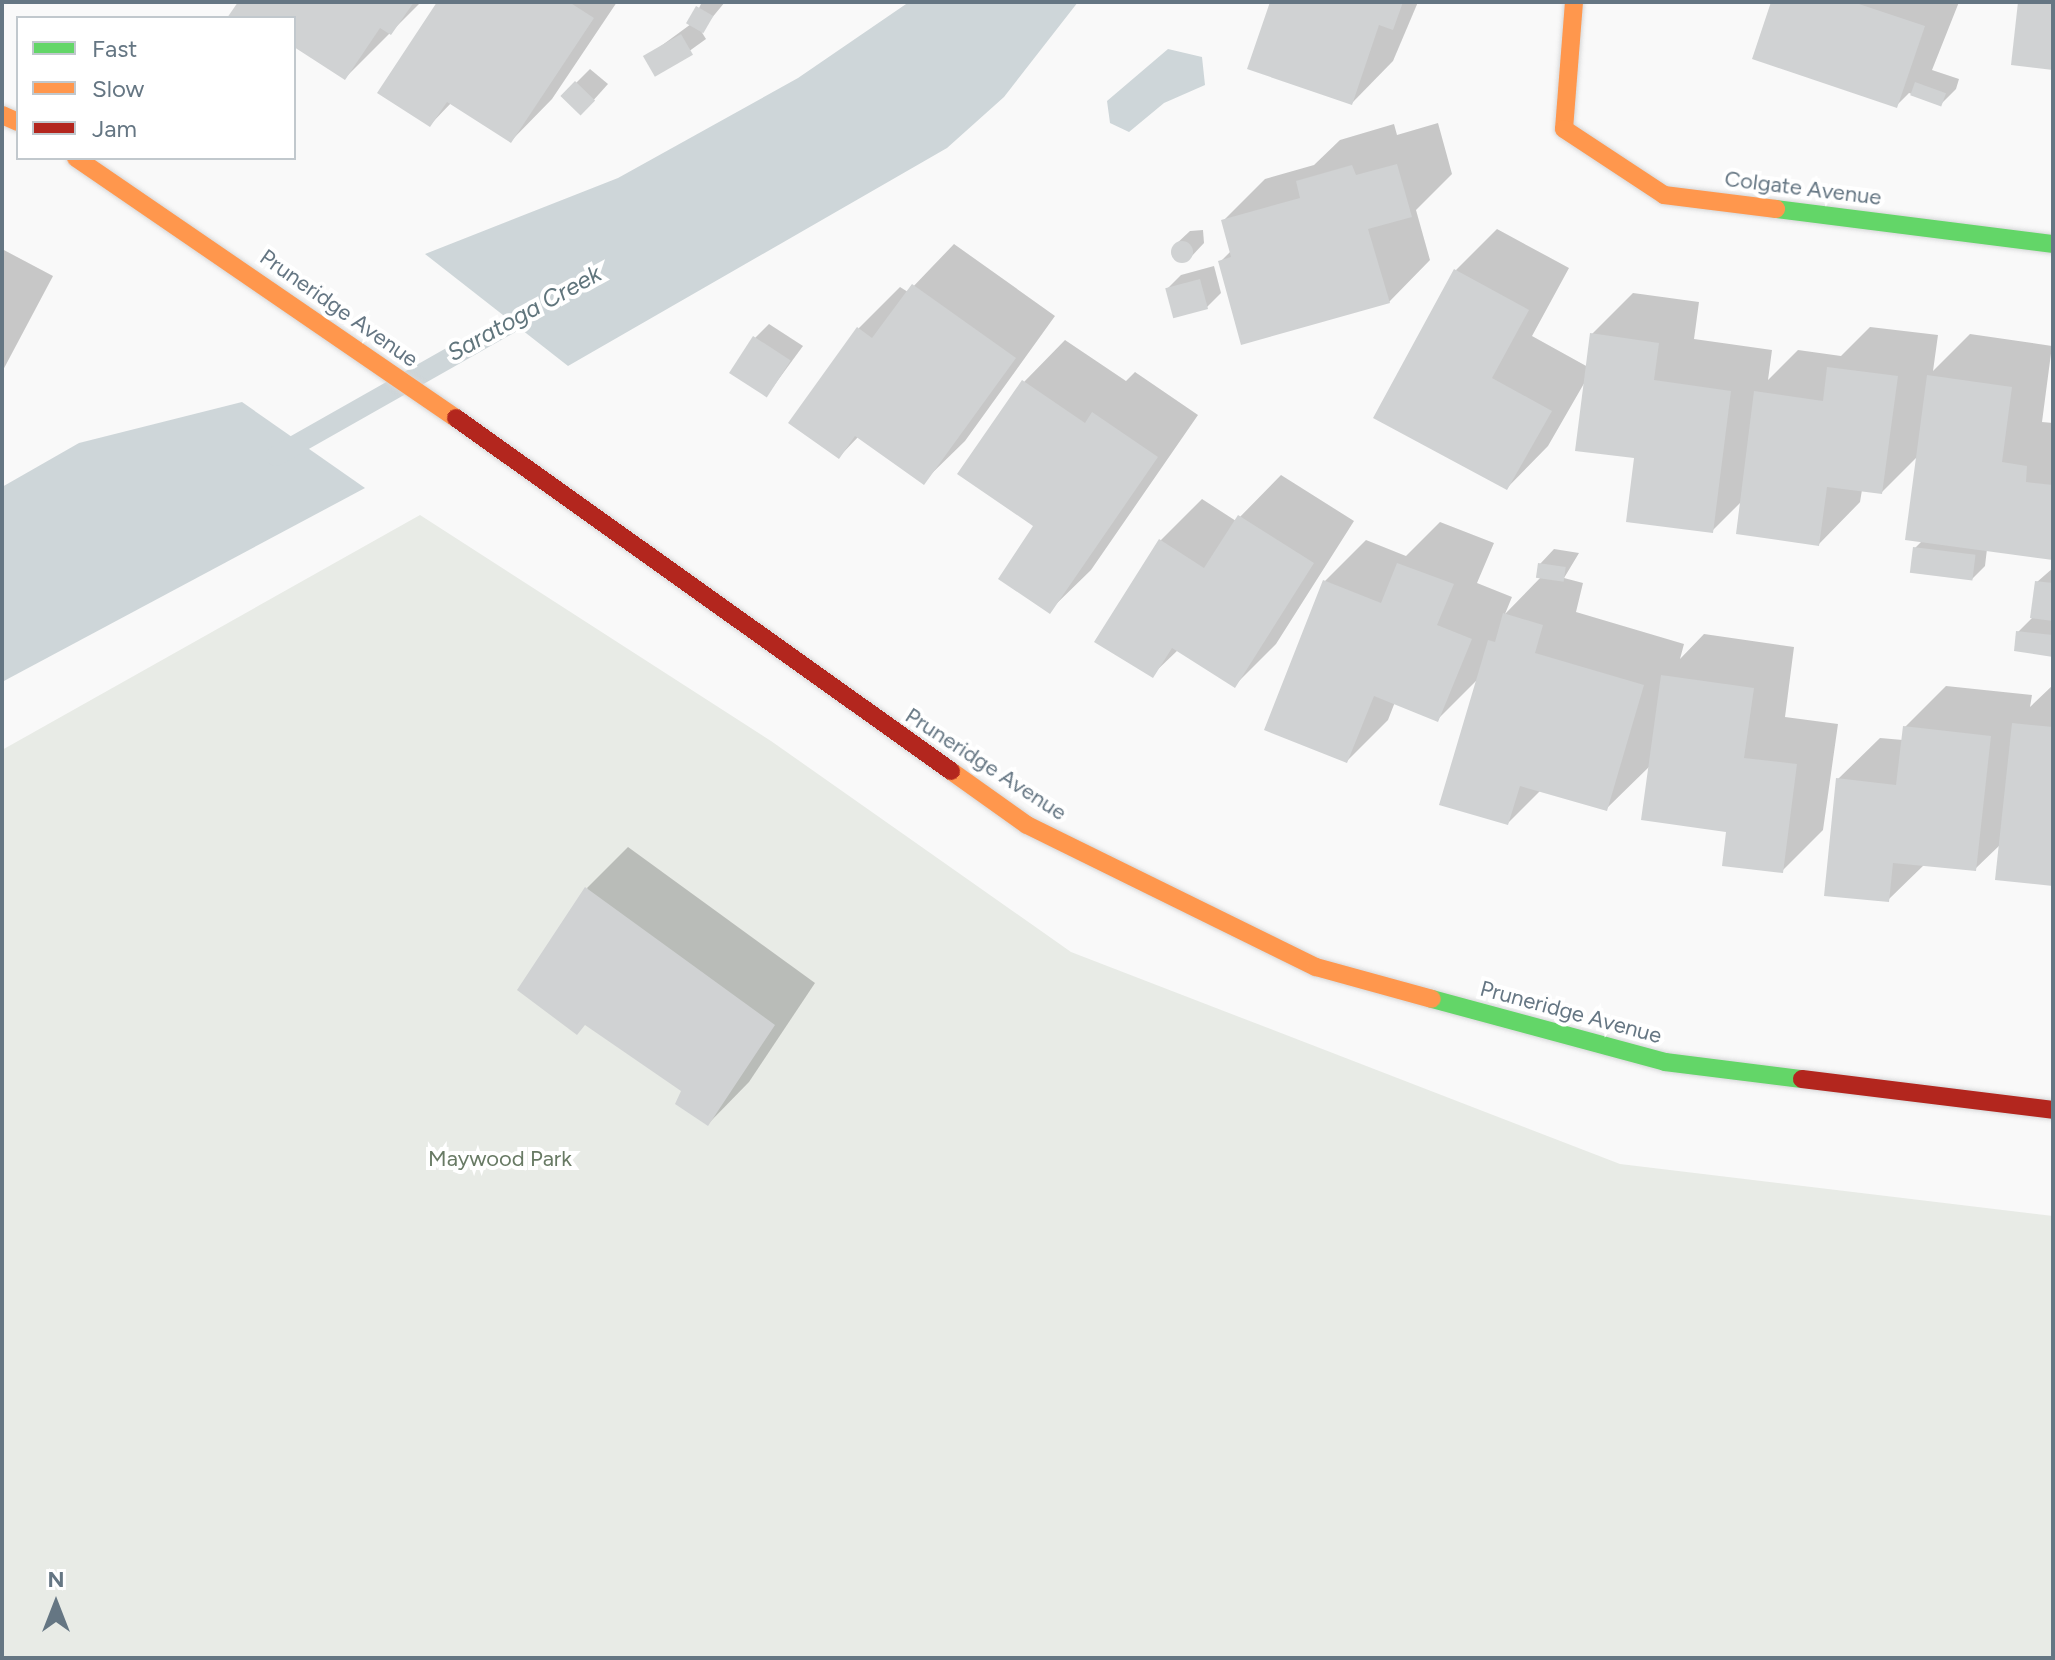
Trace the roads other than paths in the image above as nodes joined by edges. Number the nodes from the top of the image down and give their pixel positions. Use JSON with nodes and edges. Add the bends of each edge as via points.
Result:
{"nodes":[{"id":1,"x":1574,"y":2,"type":"edge"},
{"id":2,"x":79,"y":160,"type":"edge"},
{"id":3,"x":2053,"y":244,"type":"edge"},
{"id":4,"x":2053,"y":1110,"type":"edge"}],
"edges":[{"from":1,"to":3,"type":"main road","name":"Colgate Avenue","via":[[1564,129],[1664,195]]},
{"from":2,"to":4,"type":"main road","name":"Pruneridge Avenue","via":[[328,327],[1027,825],[1316,967],[1665,1062]]}]}
